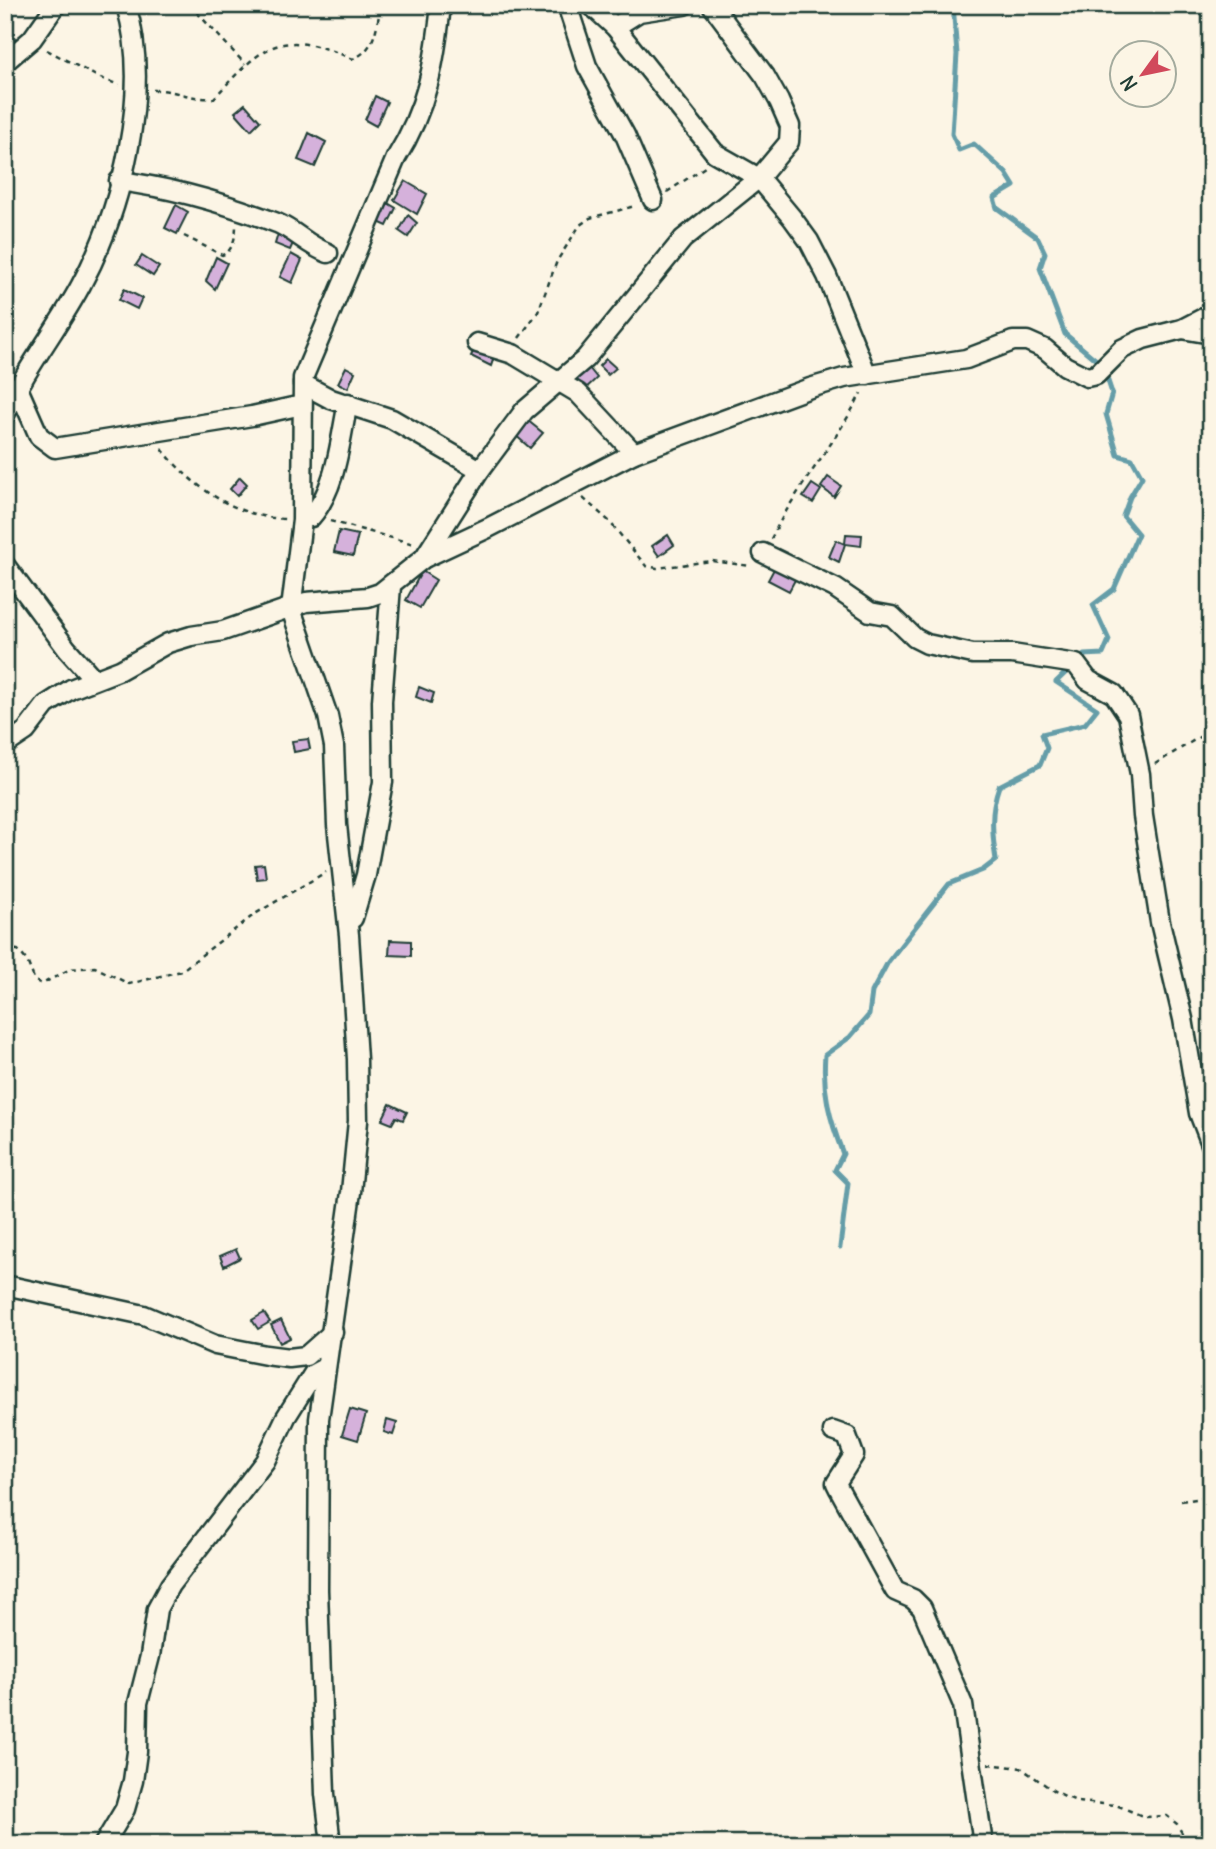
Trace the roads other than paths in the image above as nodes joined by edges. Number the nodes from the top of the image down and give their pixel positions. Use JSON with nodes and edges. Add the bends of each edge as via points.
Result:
{"nodes":[{"id":1,"x":56,"y":5,"type":"edge"},
{"id":2,"x":126,"y":5,"type":"edge"},
{"id":3,"x":442,"y":5,"type":"edge"},
{"id":4,"x":566,"y":5,"type":"edge"},
{"id":5,"x":592,"y":5,"type":"edge"},
{"id":6,"x":684,"y":5,"type":"edge"},
{"id":7,"x":712,"y":5,"type":"edge"},
{"id":8,"x":615,"y":27,"type":"junction"},
{"id":9,"x":5,"y":62,"type":"edge"},
{"id":10,"x":759,"y":178,"type":"junction"},
{"id":11,"x":119,"y":181,"type":"junction"},
{"id":12,"x":653,"y":200,"type":"road end"},
{"id":13,"x":328,"y":253,"type":"dead end"},
{"id":14,"x":1211,"y":314,"type":"edge"},
{"id":15,"x":1182,"y":330,"type":"junction"},
{"id":16,"x":1211,"y":334,"type":"edge"},
{"id":17,"x":477,"y":343,"type":"dead end"},
{"id":18,"x":867,"y":375,"type":"junction"},
{"id":19,"x":557,"y":381,"type":"junction"},
{"id":20,"x":303,"y":384,"type":"junction"},
{"id":21,"x":17,"y":386,"type":"junction"},
{"id":22,"x":348,"y":403,"type":"junction"},
{"id":23,"x":302,"y":405,"type":"junction"},
{"id":24,"x":5,"y":415,"type":"edge"},
{"id":25,"x":634,"y":453,"type":"junction"},
{"id":26,"x":480,"y":470,"type":"junction"},
{"id":27,"x":307,"y":518,"type":"junction"},
{"id":28,"x":426,"y":553,"type":"junction"},
{"id":29,"x":764,"y":553,"type":"road end"},
{"id":30,"x":5,"y":565,"type":"edge"},
{"id":31,"x":391,"y":586,"type":"junction"},
{"id":32,"x":291,"y":609,"type":"junction"},
{"id":33,"x":93,"y":678,"type":"junction"},
{"id":34,"x":5,"y":745,"type":"edge"},
{"id":35,"x":349,"y":935,"type":"junction"},
{"id":36,"x":1211,"y":1144,"type":"edge"},
{"id":37,"x":5,"y":1285,"type":"edge"},
{"id":38,"x":333,"y":1332,"type":"junction"},
{"id":39,"x":326,"y":1367,"type":"junction"},
{"id":40,"x":833,"y":1431,"type":"dead end"},
{"id":41,"x":104,"y":1844,"type":"edge"},
{"id":42,"x":331,"y":1844,"type":"edge"},
{"id":43,"x":983,"y":1844,"type":"edge"}],
"edges":[{"from":1,"to":9,"type":"street","via":[[32,40]]},
{"from":2,"to":11,"type":"street","via":[[137,61],[133,122]]},
{"from":3,"to":20,"type":"street","via":[[426,100],[396,158]]},
{"from":4,"to":12,"type":"street","via":[[587,66],[625,135]]},
{"from":5,"to":8,"type":"street"},
{"from":6,"to":8,"type":"street","via":[[639,12]]},
{"from":7,"to":10,"type":"street","via":[[765,76],[790,126],[789,142]]},
{"from":8,"to":10,"type":"street","via":[[715,153]]},
{"from":10,"to":18,"type":"street","via":[[809,241]]},
{"from":10,"to":19,"type":"street","via":[[684,239],[604,339]]},
{"from":11,"to":13,"type":"street","via":[[183,191],[233,208],[287,228]]},
{"from":11,"to":21,"type":"street","via":[[97,254]]},
{"from":14,"to":15,"type":"street"},
{"from":15,"to":16,"type":"street"},
{"from":15,"to":18,"type":"street","via":[[1122,349],[1096,375],[1087,377],[1027,341],[1013,341],[966,359]]},
{"from":17,"to":19,"type":"street","via":[[507,351]]},
{"from":18,"to":25,"type":"street","via":[[810,388]]},
{"from":19,"to":25,"type":"street","via":[[578,394]]},
{"from":19,"to":26,"type":"street","via":[[524,411]]},
{"from":20,"to":22,"type":"street"},
{"from":20,"to":23,"type":"street"},
{"from":21,"to":23,"type":"street","via":[[40,436],[55,449]]},
{"from":21,"to":24,"type":"street"},
{"from":22,"to":26,"type":"street","via":[[392,419]]},
{"from":22,"to":27,"type":"street","via":[[328,489],[321,505]]},
{"from":23,"to":27,"type":"street"},
{"from":25,"to":28,"type":"street","via":[[488,528]]},
{"from":26,"to":28,"type":"street"},
{"from":27,"to":32,"type":"street"},
{"from":28,"to":31,"type":"street"},
{"from":29,"to":36,"type":"street","via":[[835,588],[870,612],[892,616],[927,645],[1076,664],[1088,680],[1114,694],[1128,715],[1160,922],[1199,1113]]},
{"from":30,"to":33,"type":"street"},
{"from":31,"to":32,"type":"street","via":[[368,597],[306,602]]},
{"from":31,"to":35,"type":"street","via":[[382,701],[383,782],[366,875]]},
{"from":32,"to":33,"type":"street","via":[[223,632],[168,643],[120,670]]},
{"from":32,"to":35,"type":"street","via":[[334,746]]},
{"from":33,"to":34,"type":"street","via":[[46,705],[26,731]]},
{"from":35,"to":38,"type":"street","via":[[358,1121]]},
{"from":37,"to":38,"type":"street","via":[[144,1315],[215,1345],[266,1355],[306,1356]]},
{"from":38,"to":39,"type":"street"},
{"from":39,"to":41,"type":"street","via":[[313,1374],[265,1461],[170,1585],[157,1609],[138,1703],[133,1781],[125,1809]]},
{"from":39,"to":42,"type":"street","via":[[318,1419],[317,1516],[325,1794]]},
{"from":40,"to":43,"type":"street","via":[[847,1436],[854,1455],[836,1483],[895,1591],[922,1608],[963,1705]]}]}
